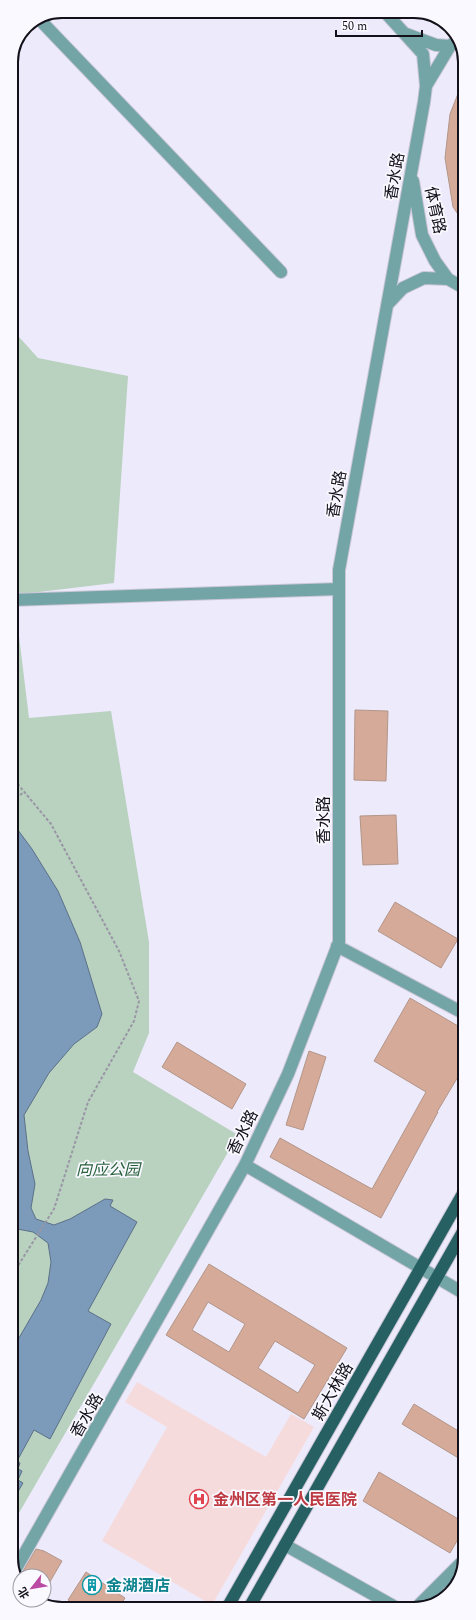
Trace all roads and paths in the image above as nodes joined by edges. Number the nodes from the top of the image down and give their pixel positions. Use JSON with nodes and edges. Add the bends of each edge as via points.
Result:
{"nodes":[{"id":1,"x":390,"y":18,"type":"edge"},
{"id":2,"x":42,"y":22,"type":"edge"},
{"id":3,"x":405,"y":34,"type":"junction"},
{"id":4,"x":453,"y":43,"type":"edge"},
{"id":5,"x":426,"y":86,"type":"junction"},
{"id":6,"x":411,"y":172,"type":"junction"},
{"id":7,"x":281,"y":272,"type":"dead end"},
{"id":8,"x":448,"y":278,"type":"junction"},
{"id":9,"x":458,"y":284,"type":"edge"},
{"id":10,"x":387,"y":305,"type":"junction"},
{"id":11,"x":339,"y":589,"type":"junction"},
{"id":12,"x":18,"y":600,"type":"edge"},
{"id":13,"x":18,"y":784,"type":"edge"},
{"id":14,"x":24,"y":792,"type":"junction"},
{"id":15,"x":18,"y":796,"type":"edge"},
{"id":16,"x":337,"y":946,"type":"junction"},
{"id":17,"x":458,"y":1010,"type":"edge"},
{"id":18,"x":244,"y":1165,"type":"junction"},
{"id":19,"x":458,"y":1202,"type":"edge"},
{"id":20,"x":458,"y":1240,"type":"edge"},
{"id":21,"x":18,"y":1266,"type":"edge"},
{"id":22,"x":421,"y":1268,"type":"junction"},
{"id":23,"x":436,"y":1278,"type":"junction"},
{"id":24,"x":458,"y":1290,"type":"edge"},
{"id":25,"x":285,"y":1545,"type":"junction"},
{"id":26,"x":19,"y":1564,"type":"edge"},
{"id":27,"x":457,"y":1567,"type":"edge"},
{"id":28,"x":423,"y":1601,"type":"edge"},
{"id":29,"x":230,"y":1602,"type":"edge"},
{"id":30,"x":252,"y":1602,"type":"edge"},
{"id":31,"x":386,"y":1602,"type":"edge"}],
"edges":[{"from":1,"to":3,"type":"street","name":"香水路"},
{"from":2,"to":7,"type":"street"},
{"from":3,"to":4,"type":"street","via":[[436,45]]},
{"from":3,"to":5,"type":"street","name":"香水路","via":[[423,54]]},
{"from":4,"to":5,"type":"street"},
{"from":5,"to":6,"type":"street","name":"香水路"},
{"from":6,"to":8,"type":"street","name":"体育路","via":[[422,235],[435,261]]},
{"from":6,"to":10,"type":"street","name":"香水路"},
{"from":8,"to":9,"type":"street","name":"体育路"},
{"from":8,"to":10,"type":"street","via":[[424,278],[403,288]]},
{"from":10,"to":11,"type":"street","name":"香水路","via":[[338,570]]},
{"from":11,"to":12,"type":"street"},
{"from":11,"to":16,"type":"street","name":"香水路"},
{"from":13,"to":14,"type":"path"},
{"from":14,"to":15,"type":"path"},
{"from":14,"to":21,"type":"path","via":[[51,824],[119,951],[139,1001],[134,1021],[88,1102],[54,1209]]},
{"from":16,"to":17,"type":"street"},
{"from":16,"to":18,"type":"street","name":"香水路","via":[[288,1074]]},
{"from":18,"to":22,"type":"street"},
{"from":18,"to":26,"type":"street","name":"香水路"},
{"from":19,"to":22,"type":"main road","name":"斯大林路"},
{"from":20,"to":23,"type":"main road"},
{"from":22,"to":23,"type":"street"},
{"from":22,"to":29,"type":"main road","name":"斯大林路"},
{"from":23,"to":24,"type":"street"},
{"from":23,"to":25,"type":"main road"},
{"from":25,"to":30,"type":"main road"},
{"from":25,"to":31,"type":"street"},
{"from":27,"to":28,"type":"street"}]}
